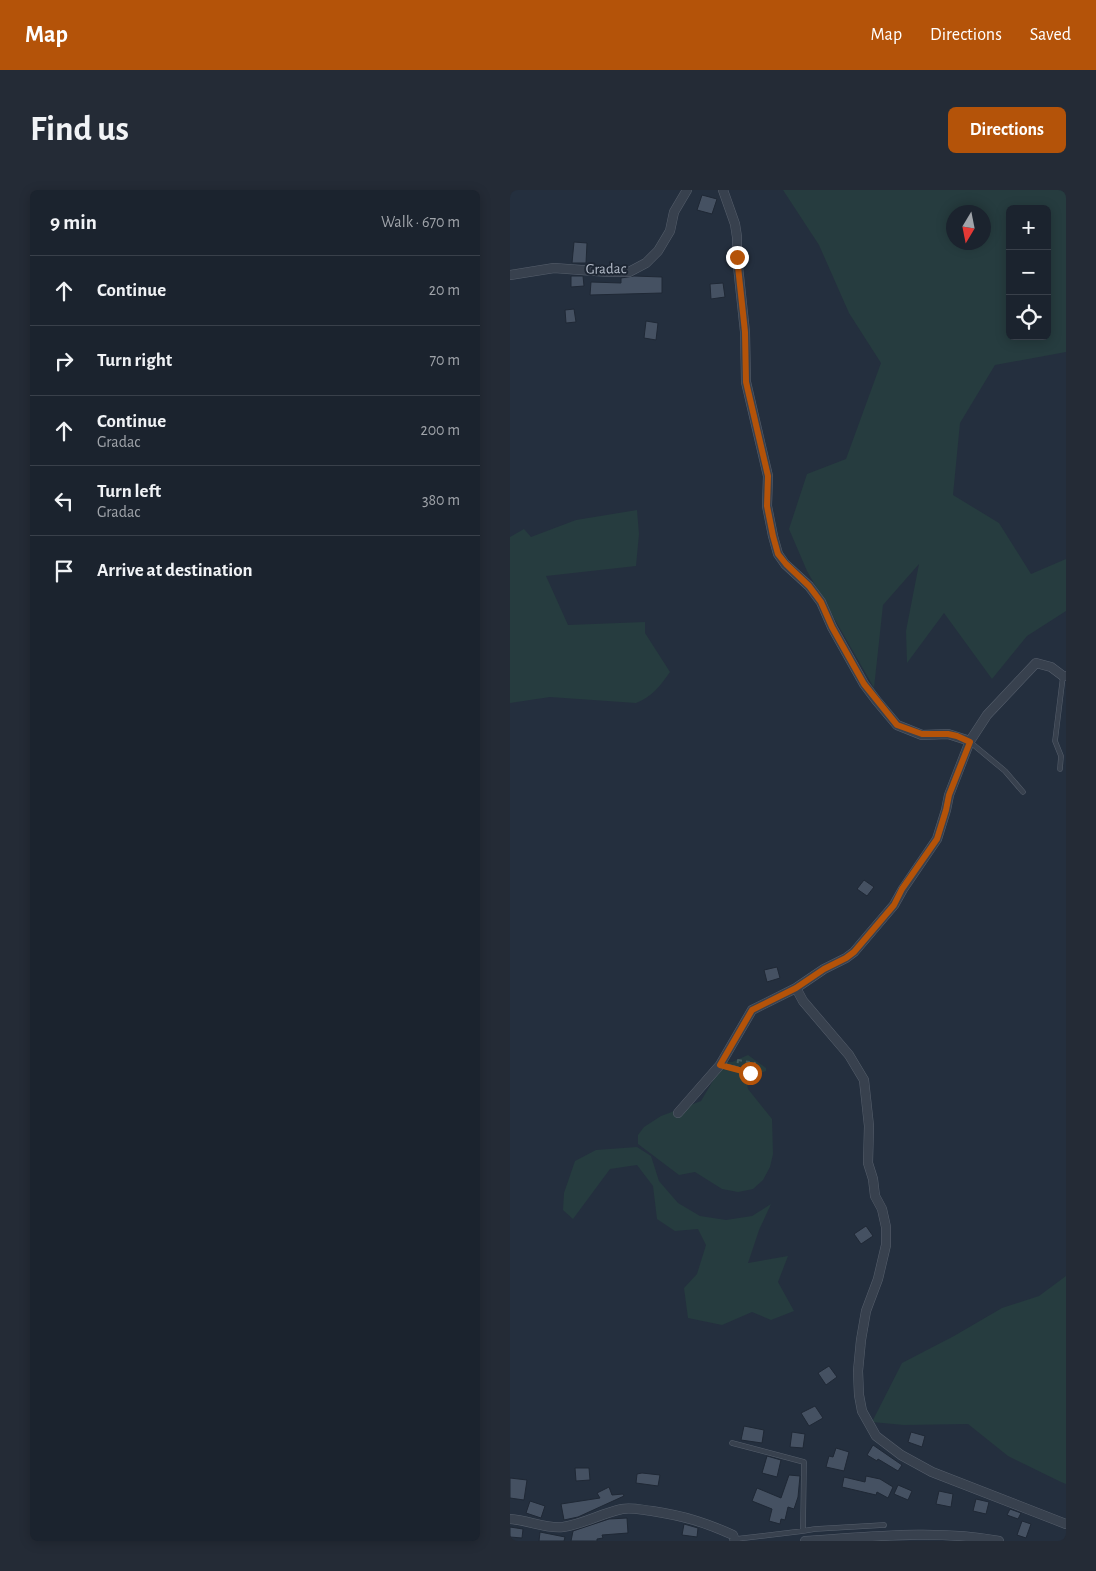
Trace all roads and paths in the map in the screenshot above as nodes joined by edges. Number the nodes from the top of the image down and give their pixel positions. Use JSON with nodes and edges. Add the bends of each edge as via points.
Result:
{"nodes":[{"id":1,"x":687,"y":190,"type":"edge"},
{"id":2,"x":723,"y":190,"type":"edge"},
{"id":3,"x":510,"y":274,"type":"edge"},
{"id":4,"x":1065,"y":676,"type":"edge"},
{"id":5,"x":970,"y":742,"type":"junction"},
{"id":6,"x":1060,"y":769,"type":"dead end"},
{"id":7,"x":1023,"y":792,"type":"dead end"},
{"id":8,"x":796,"y":988,"type":"junction"},
{"id":9,"x":720,"y":1065,"type":"junction"},
{"id":10,"x":737,"y":1069,"type":"junction"},
{"id":11,"x":678,"y":1113,"type":"dead end"},
{"id":12,"x":732,"y":1443,"type":"dead end"},
{"id":13,"x":510,"y":1519,"type":"edge"},
{"id":14,"x":1066,"y":1524,"type":"edge"},
{"id":15,"x":884,"y":1525,"type":"dead end"},
{"id":16,"x":803,"y":1531,"type":"junction"},
{"id":17,"x":735,"y":1540,"type":"edge"},
{"id":18,"x":805,"y":1541,"type":"edge"},
{"id":19,"x":1000,"y":1541,"type":"edge"}],
"edges":[{"from":1,"to":3,"type":"street","name":"Gradac","via":[[658,251],[629,272],[554,268]]},
{"from":2,"to":5,"type":"street","via":[[737,237],[746,382],[768,476],[767,506],[778,554],[821,602],[864,684],[897,725],[922,734],[948,734]]},
{"from":4,"to":5,"type":"street","via":[[1036,663],[987,715]]},
{"from":4,"to":6,"type":"lane","via":[[1055,741],[1061,756]]},
{"from":5,"to":7,"type":"lane","via":[[1005,771]]},
{"from":5,"to":8,"type":"street","via":[[949,795],[937,839],[894,905],[854,952]]},
{"from":8,"to":9,"type":"street","via":[[752,1010]]},
{"from":8,"to":14,"type":"street","via":[[849,1055],[864,1080],[869,1126],[868,1164],[882,1209],[886,1245],[866,1311],[861,1340],[858,1371],[862,1411],[876,1436],[901,1455],[932,1472]]},
{"from":9,"to":10,"type":"lane"},
{"from":9,"to":11,"type":"street"},
{"from":10,"to":10,"type":"path","via":[[750,1073],[755,1063],[738,1060]]},
{"from":12,"to":16,"type":"lane","via":[[804,1462]]},
{"from":13,"to":17,"type":"street","via":[[562,1527],[633,1508],[686,1516],[733,1535]]},
{"from":15,"to":16,"type":"lane"},
{"from":16,"to":17,"type":"lane"},
{"from":18,"to":19,"type":"street","via":[[878,1536],[956,1536]]}]}
